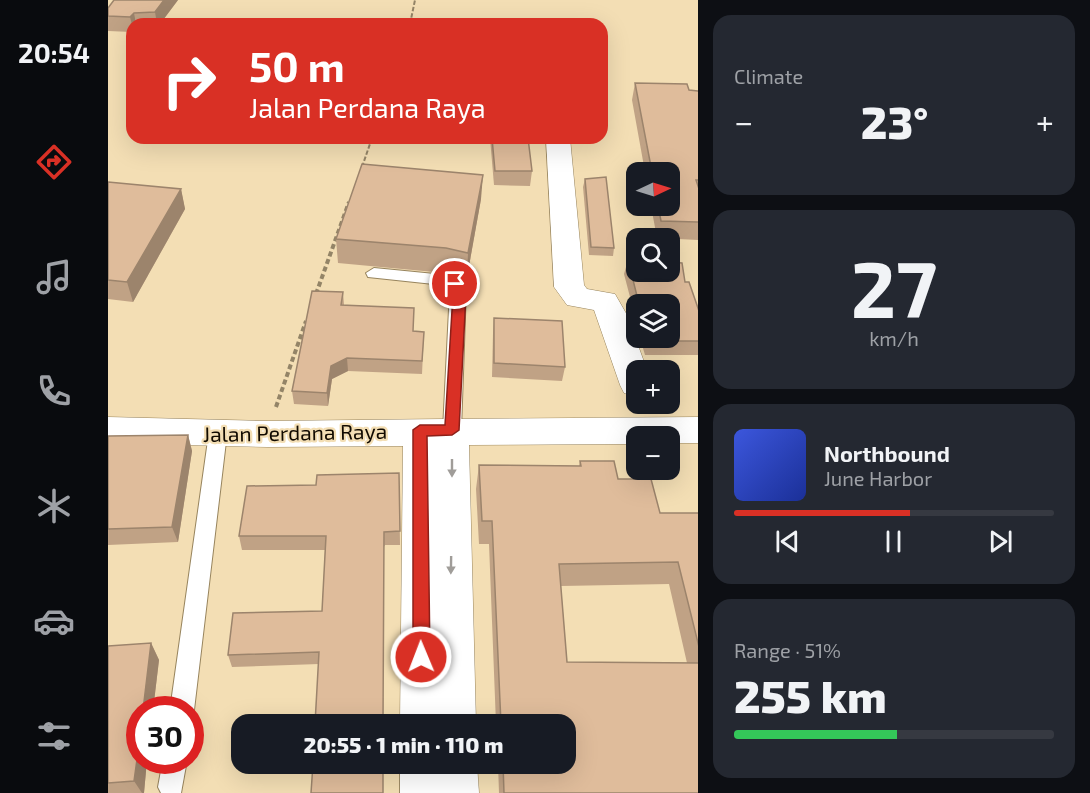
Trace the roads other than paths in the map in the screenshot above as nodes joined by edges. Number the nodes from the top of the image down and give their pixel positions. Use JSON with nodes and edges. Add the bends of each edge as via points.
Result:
{"nodes":[{"id":1,"x":558,"y":144,"type":"edge"},
{"id":2,"x":374,"y":273,"type":"dead end"},
{"id":3,"x":627,"y":360,"type":"edge"},
{"id":4,"x":649,"y":417,"type":"edge"},
{"id":5,"x":108,"y":430,"type":"edge"},
{"id":6,"x":436,"y":430,"type":"junction"},
{"id":7,"x":698,"y":430,"type":"edge"},
{"id":8,"x":218,"y":433,"type":"junction"},
{"id":9,"x":184,"y":696,"type":"edge"},
{"id":10,"x":422,"y":714,"type":"edge"},
{"id":11,"x":454,"y":714,"type":"edge"},
{"id":12,"x":173,"y":774,"type":"edge"},
{"id":13,"x":423,"y":774,"type":"edge"},
{"id":14,"x":455,"y":774,"type":"edge"},
{"id":15,"x":171,"y":787,"type":"dead end"},
{"id":16,"x":423,"y":793,"type":"edge"},
{"id":17,"x":456,"y":793,"type":"edge"}],
"edges":[{"from":1,"to":3,"type":"street","via":[[569,287],[578,298],[604,302]]},
{"from":2,"to":6,"type":"lane","via":[[445,280],[458,289]]},
{"from":4,"to":6,"type":"street","name":"Jalan Perdana Raya"},
{"from":4,"to":7,"type":"street","name":"Jalan Perdana Raya"},
{"from":5,"to":8,"type":"street","name":"Jalan Perdana Raya"},
{"from":6,"to":8,"type":"street","name":"Jalan Perdana Raya"},
{"from":6,"to":10,"type":"street"},
{"from":6,"to":11,"type":"street","one_way":true,"via":[[451,588]]},
{"from":8,"to":9,"type":"lane"},
{"from":12,"to":15,"type":"lane"},
{"from":13,"to":16,"type":"street"},
{"from":14,"to":17,"type":"street"}]}
